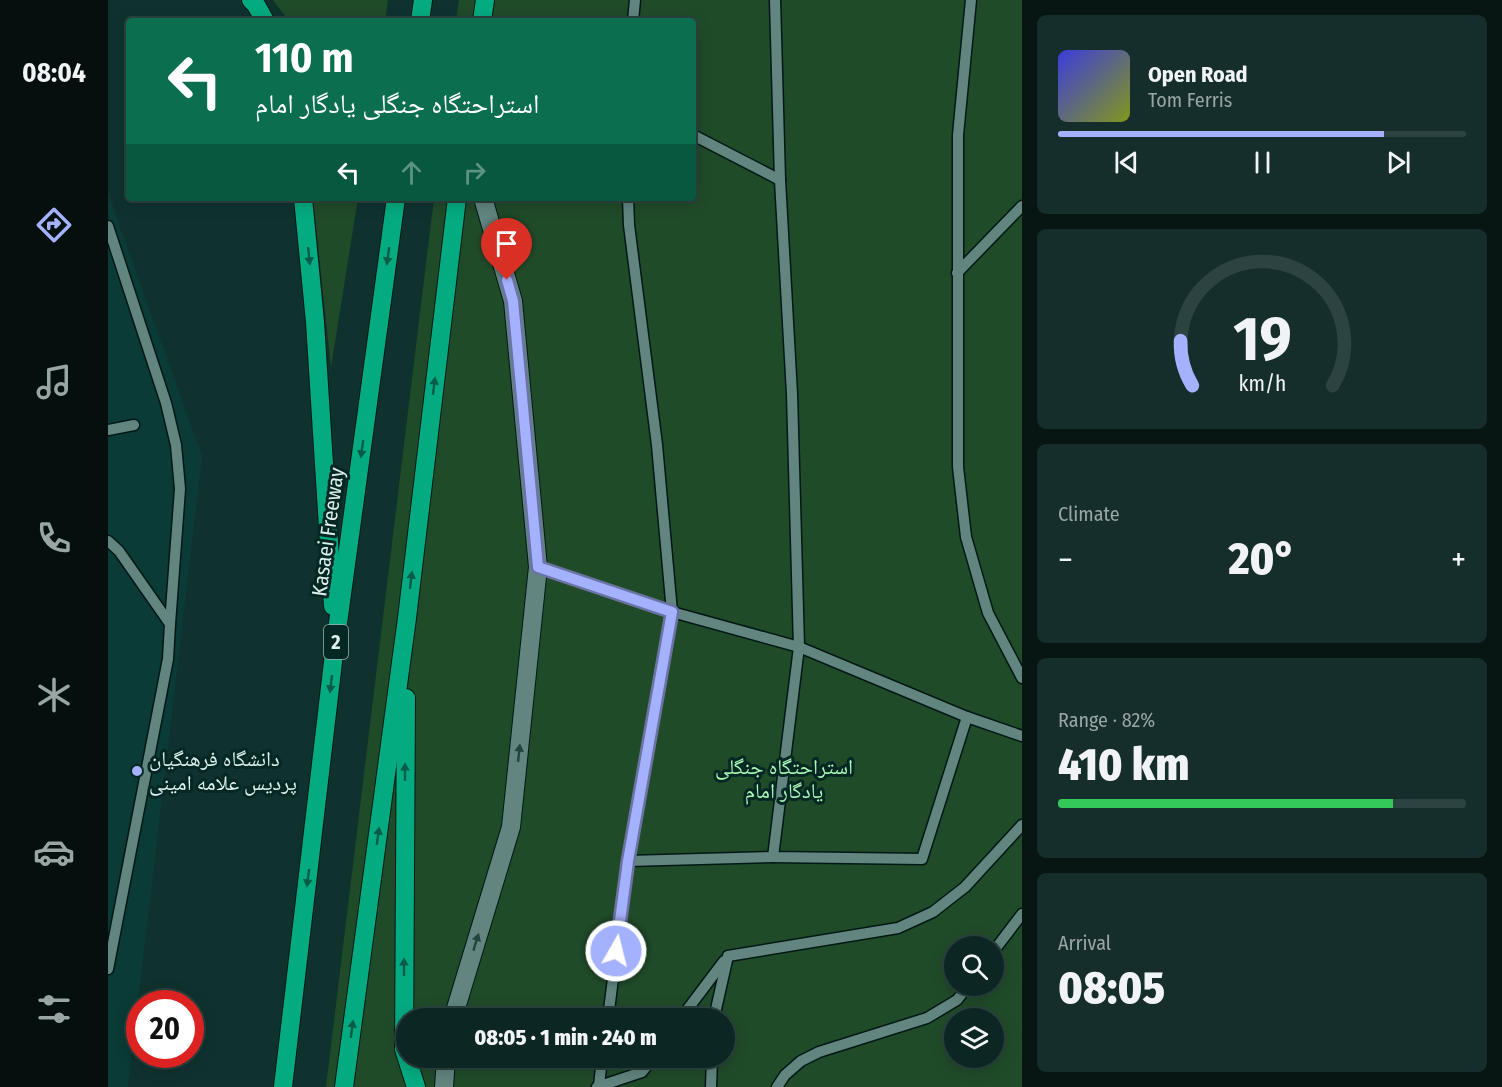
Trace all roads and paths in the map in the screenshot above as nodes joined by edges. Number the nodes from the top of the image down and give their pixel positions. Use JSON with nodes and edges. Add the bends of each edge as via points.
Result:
{"nodes":[{"id":1,"x":251,"y":0,"type":"edge"},
{"id":2,"x":423,"y":0,"type":"edge"},
{"id":3,"x":484,"y":0,"type":"edge"},
{"id":4,"x":635,"y":0,"type":"edge"},
{"id":5,"x":775,"y":0,"type":"edge"},
{"id":6,"x":971,"y":0,"type":"edge"},
{"id":7,"x":264,"y":18,"type":"edge"},
{"id":8,"x":420,"y":18,"type":"edge"},
{"id":9,"x":482,"y":18,"type":"edge"},
{"id":10,"x":633,"y":18,"type":"edge"},
{"id":11,"x":696,"y":137,"type":"edge"},
{"id":12,"x":780,"y":180,"type":"junction"},
{"id":13,"x":303,"y":201,"type":"edge"},
{"id":14,"x":396,"y":201,"type":"edge"},
{"id":15,"x":457,"y":201,"type":"edge"},
{"id":16,"x":484,"y":201,"type":"edge"},
{"id":17,"x":628,"y":201,"type":"edge"},
{"id":18,"x":1022,"y":206,"type":"edge"},
{"id":19,"x":108,"y":226,"type":"edge"},
{"id":20,"x":957,"y":273,"type":"junction"},
{"id":21,"x":134,"y":425,"type":"dead end"},
{"id":22,"x":108,"y":430,"type":"edge"},
{"id":23,"x":108,"y":541,"type":"edge"},
{"id":24,"x":538,"y":567,"type":"junction"},
{"id":25,"x":672,"y":612,"type":"junction"},
{"id":26,"x":407,"y":618,"type":"junction"},
{"id":27,"x":170,"y":624,"type":"junction"},
{"id":28,"x":335,"y":645,"type":"junction"},
{"id":29,"x":799,"y":646,"type":"junction"},
{"id":30,"x":1022,"y":678,"type":"edge"},
{"id":31,"x":967,"y":717,"type":"junction"},
{"id":32,"x":1022,"y":736,"type":"edge"},
{"id":33,"x":1022,"y":825,"type":"edge"},
{"id":34,"x":774,"y":856,"type":"junction"},
{"id":35,"x":628,"y":861,"type":"junction"},
{"id":36,"x":1022,"y":914,"type":"edge"},
{"id":37,"x":1004,"y":938,"type":"edge"},
{"id":38,"x":728,"y":956,"type":"junction"},
{"id":39,"x":108,"y":969,"type":"edge"},
{"id":40,"x":960,"y":996,"type":"edge"},
{"id":41,"x":456,"y":1008,"type":"edge"},
{"id":42,"x":609,"y":1008,"type":"edge"},
{"id":43,"x":689,"y":1008,"type":"edge"},
{"id":44,"x":716,"y":1008,"type":"edge"},
{"id":45,"x":445,"y":1068,"type":"edge"},
{"id":46,"x":601,"y":1068,"type":"edge"},
{"id":47,"x":645,"y":1068,"type":"edge"},
{"id":48,"x":712,"y":1068,"type":"edge"},
{"id":49,"x":283,"y":1087,"type":"edge"},
{"id":50,"x":344,"y":1087,"type":"edge"},
{"id":51,"x":416,"y":1087,"type":"edge"},
{"id":52,"x":444,"y":1087,"type":"edge"},
{"id":53,"x":598,"y":1087,"type":"edge"},
{"id":54,"x":711,"y":1087,"type":"edge"},
{"id":55,"x":777,"y":1087,"type":"edge"}],
"edges":[{"from":1,"to":7,"type":"highway"},
{"from":2,"to":8,"type":"highway"},
{"from":3,"to":9,"type":"highway"},
{"from":4,"to":10,"type":"lane"},
{"from":5,"to":12,"type":"lane"},
{"from":6,"to":20,"type":"lane","via":[[958,135]]},
{"from":11,"to":12,"type":"lane"},
{"from":12,"to":29,"type":"lane","via":[[792,394]]},
{"from":13,"to":28,"type":"highway","one_way":true,"via":[[315,322]]},
{"from":14,"to":28,"type":"highway","name":"Kasaei Freeway","number":"2","one_way":true},
{"from":26,"to":15,"type":"highway","one_way":true},
{"from":16,"to":24,"type":"street","via":[[513,301]]},
{"from":17,"to":25,"type":"lane"},
{"from":18,"to":20,"type":"lane"},
{"from":19,"to":27,"type":"lane","via":[[166,403],[176,446],[180,489]]},
{"from":20,"to":30,"type":"lane","via":[[958,467],[966,537],[988,613]]},
{"from":21,"to":22,"type":"lane"},
{"from":23,"to":27,"type":"lane"},
{"from":24,"to":25,"type":"lane"},
{"from":41,"to":24,"type":"street","one_way":true,"via":[[511,827]]},
{"from":25,"to":29,"type":"lane"},
{"from":25,"to":35,"type":"lane"},
{"from":50,"to":26,"type":"highway","one_way":true},
{"from":51,"to":26,"type":"highway","one_way":true,"via":[[404,1049]]},
{"from":27,"to":39,"type":"lane","via":[[168,659]]},
{"from":28,"to":49,"type":"highway","name":"Kasaei Freeway","number":"2","one_way":true},
{"from":29,"to":31,"type":"lane"},
{"from":29,"to":34,"type":"lane"},
{"from":31,"to":32,"type":"lane"},
{"from":31,"to":34,"type":"lane","via":[[922,859]]},
{"from":33,"to":38,"type":"lane","via":[[965,887],[933,912],[898,928]]},
{"from":34,"to":35,"type":"lane"},
{"from":35,"to":42,"type":"lane"},
{"from":36,"to":37,"type":"lane"},
{"from":38,"to":43,"type":"lane"},
{"from":38,"to":44,"type":"lane"},
{"from":40,"to":55,"type":"lane","via":[[927,1018],[819,1052],[801,1061]]},
{"from":45,"to":52,"type":"street"},
{"from":46,"to":53,"type":"lane"},
{"from":47,"to":53,"type":"lane"},
{"from":48,"to":54,"type":"lane"}]}
